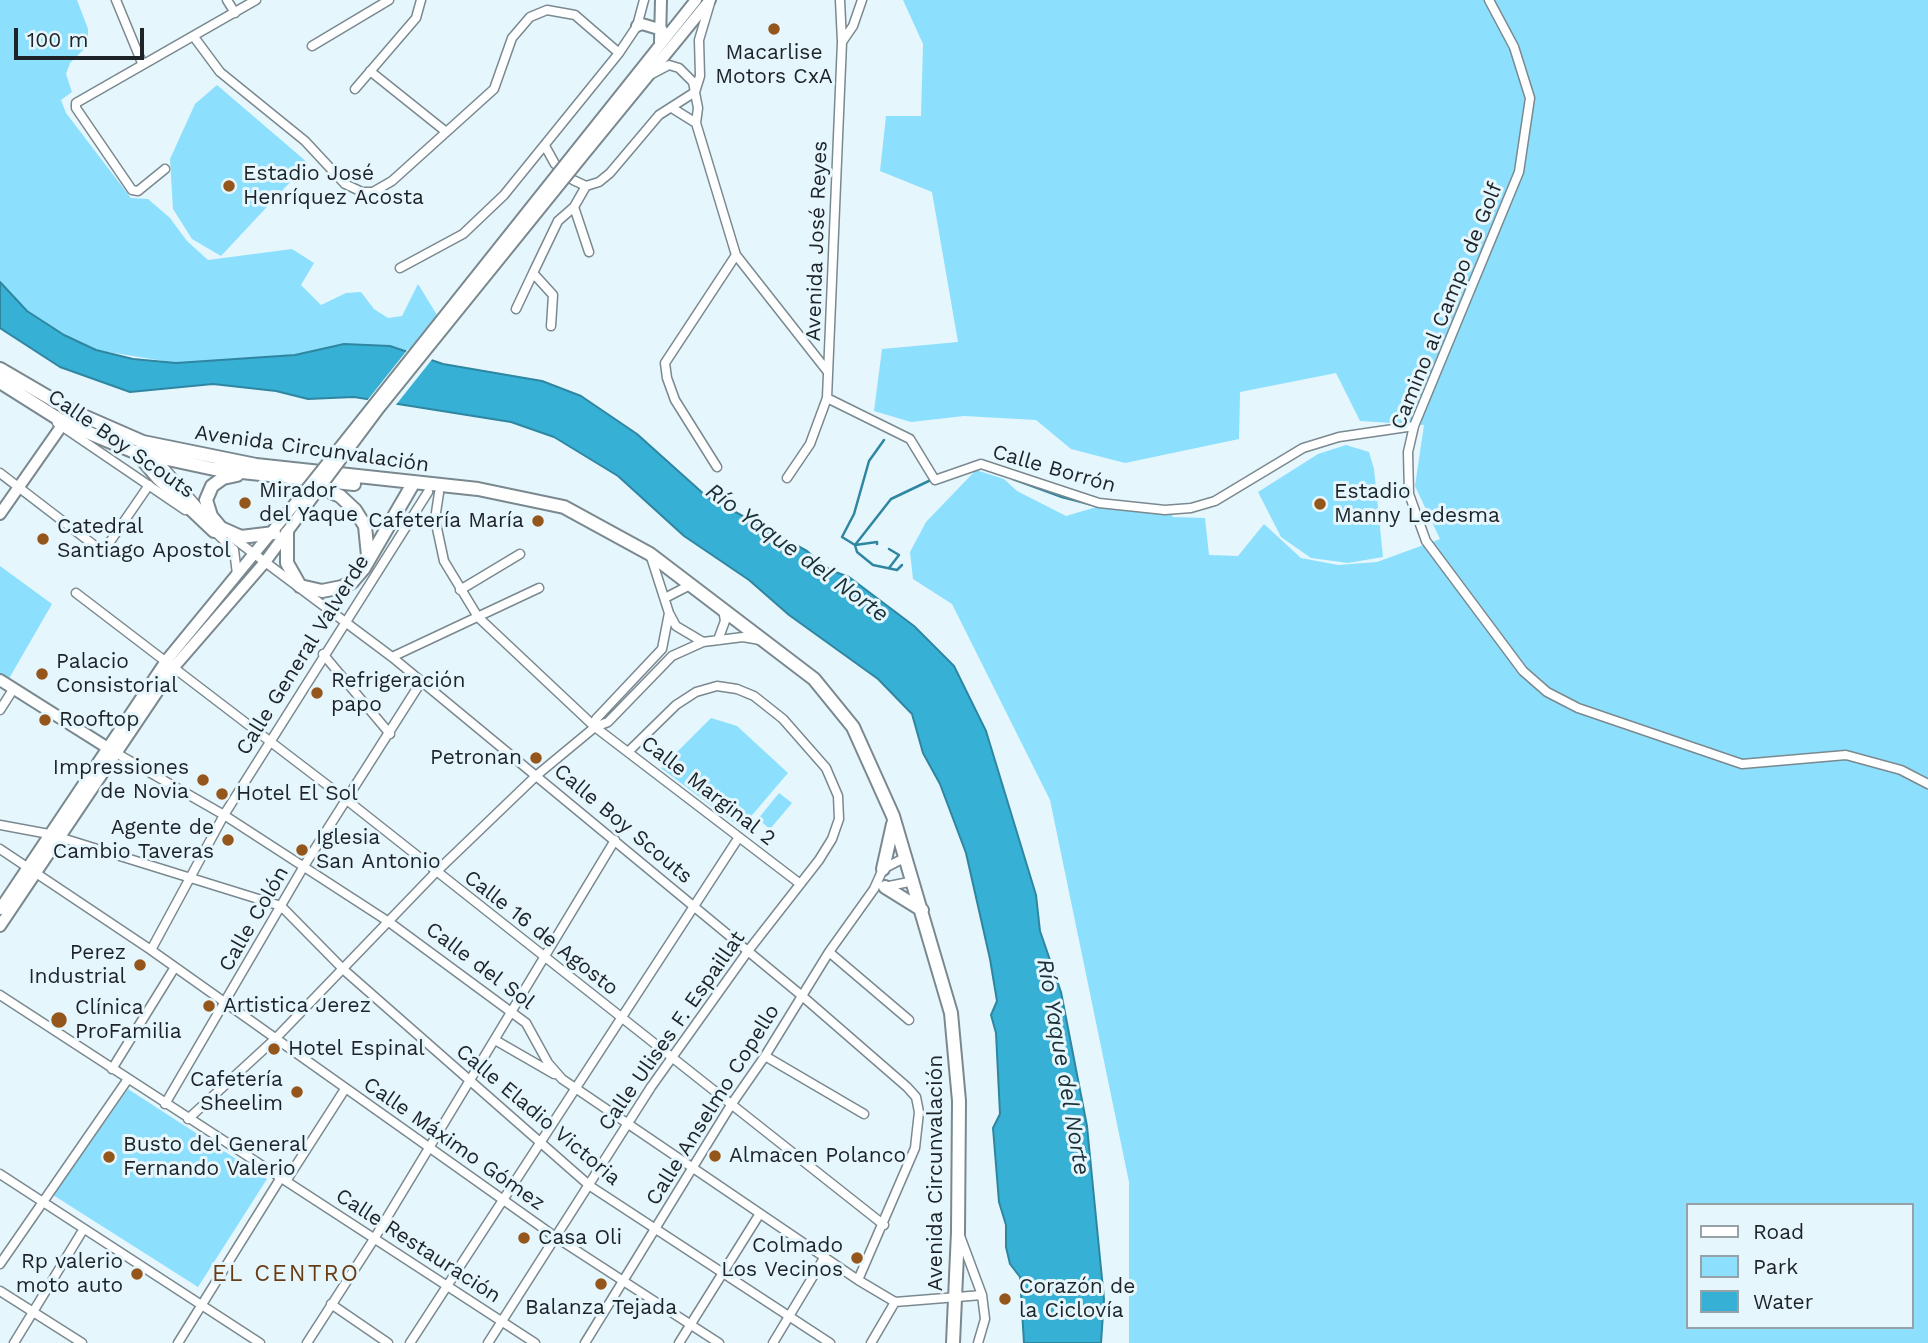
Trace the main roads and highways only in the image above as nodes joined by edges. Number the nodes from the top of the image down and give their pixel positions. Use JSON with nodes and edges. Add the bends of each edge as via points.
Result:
{"nodes":[{"id":1,"x":661,"y":0,"type":"edge"},
{"id":2,"x":696,"y":0,"type":"edge"},
{"id":3,"x":710,"y":0,"type":"edge"},
{"id":4,"x":637,"y":26,"type":"road end"},
{"id":5,"x":662,"y":30,"type":"junction"},
{"id":6,"x":659,"y":46,"type":"junction"},
{"id":7,"x":577,"y":156,"type":"junction"},
{"id":8,"x":0,"y":369,"type":"edge"},
{"id":9,"x":0,"y":382,"type":"edge"},
{"id":10,"x":67,"y":420,"type":"junction"},
{"id":11,"x":139,"y":447,"type":"junction"},
{"id":12,"x":258,"y":474,"type":"junction"},
{"id":13,"x":298,"y":479,"type":"junction"},
{"id":14,"x":412,"y":486,"type":"junction"},
{"id":15,"x":0,"y":514,"type":"edge"},
{"id":16,"x":589,"y":522,"type":"junction"},
{"id":17,"x":217,"y":530,"type":"junction"},
{"id":18,"x":280,"y":533,"type":"junction"},
{"id":19,"x":368,"y":557,"type":"junction"},
{"id":20,"x":260,"y":559,"type":"junction"},
{"id":21,"x":170,"y":664,"type":"junction"},
{"id":22,"x":0,"y":680,"type":"edge"},
{"id":23,"x":111,"y":750,"type":"junction"},
{"id":24,"x":893,"y":816,"type":"junction"},
{"id":25,"x":883,"y":869,"type":"road end"},
{"id":26,"x":33,"y":871,"type":"junction"},
{"id":27,"x":879,"y":888,"type":"road end"},
{"id":28,"x":0,"y":909,"type":"edge"},
{"id":29,"x":922,"y":910,"type":"junction"},
{"id":30,"x":0,"y":926,"type":"edge"},
{"id":31,"x":953,"y":1343,"type":"edge"}],
"edges":[{"from":1,"to":5,"type":"main road"},
{"from":2,"to":6,"type":"main road"},
{"from":3,"to":7,"type":"main road","via":[[652,74]]},
{"from":4,"to":5,"type":"main road"},
{"from":5,"to":6,"type":"main road"},
{"from":6,"to":7,"type":"main road"},
{"from":7,"to":18,"type":"main road","bridge":true},
{"from":8,"to":10,"type":"main road","name":"Avenida Circunvalación"},
{"from":9,"to":10,"type":"main road","name":"Avenida Circunvalación"},
{"from":10,"to":11,"type":"main road","name":"Avenida Circunvalación"},
{"from":10,"to":15,"type":"main road"},
{"from":11,"to":12,"type":"main road","name":"Avenida Circunvalación","via":[[156,458]]},
{"from":11,"to":14,"type":"main road","name":"Avenida Circunvalación"},
{"from":11,"to":17,"type":"main road","via":[[159,480]]},
{"from":12,"to":13,"type":"main road","name":"Avenida Circunvalación"},
{"from":12,"to":17,"type":"main road","via":[[229,476],[212,486],[206,507]]},
{"from":13,"to":14,"type":"main road","name":"Avenida Circunvalación"},
{"from":13,"to":19,"type":"main road","via":[[349,503],[365,526]]},
{"from":14,"to":16,"type":"main road","name":"Avenida Circunvalación","via":[[538,507]]},
{"from":14,"to":16,"type":"main road","name":"Avenida Circunvalación","via":[[539,500],[564,507]]},
{"from":14,"to":19,"type":"main road"},
{"from":16,"to":24,"type":"main road","name":"Avenida Circunvalación","via":[[650,554],[814,679],[853,727]]},
{"from":17,"to":18,"type":"main road","via":[[250,538]]},
{"from":18,"to":19,"type":"main road","via":[[287,564],[300,586],[322,591],[342,587],[359,576]]},
{"from":18,"to":20,"type":"main road"},
{"from":20,"to":21,"type":"main road"},
{"from":20,"to":21,"type":"main road","via":[[237,578]]},
{"from":21,"to":23,"type":"main road"},
{"from":22,"to":23,"type":"main road","name":"Calle del Sol"},
{"from":23,"to":26,"type":"main road"},
{"from":24,"to":25,"type":"main road"},
{"from":24,"to":29,"type":"main road","name":"Avenida Circunvalación"},
{"from":26,"to":28,"type":"main road"},
{"from":26,"to":30,"type":"main road"},
{"from":27,"to":29,"type":"main road"},
{"from":29,"to":31,"type":"main road","name":"Avenida Circunvalación","via":[[951,1013],[956,1053],[958,1232]]}]}
